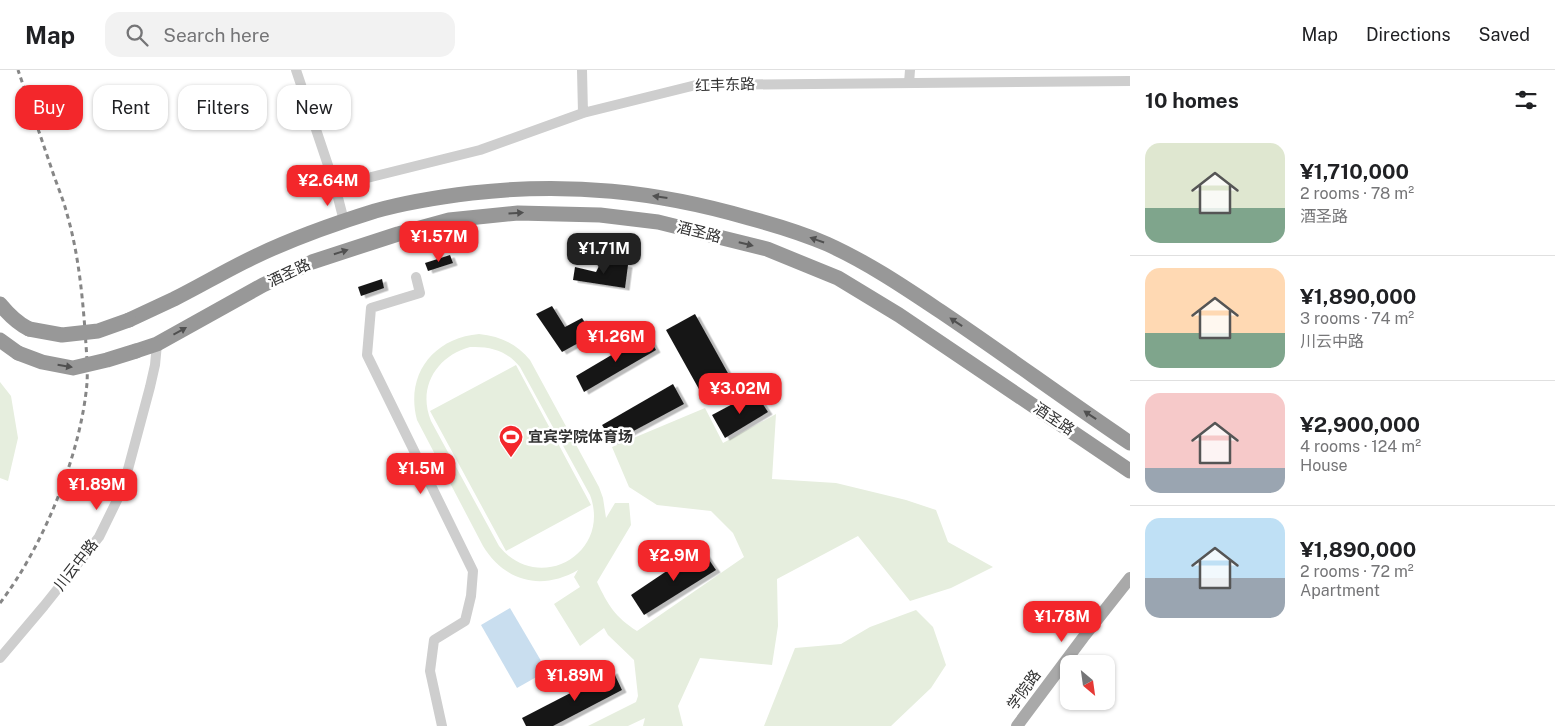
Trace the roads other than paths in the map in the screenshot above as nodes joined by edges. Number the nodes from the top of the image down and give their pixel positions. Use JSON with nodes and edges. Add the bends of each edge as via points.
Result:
{"nodes":[{"id":1,"x":296,"y":70,"type":"edge"},
{"id":2,"x":582,"y":70,"type":"edge"},
{"id":3,"x":910,"y":70,"type":"edge"},
{"id":4,"x":1130,"y":81,"type":"edge"},
{"id":5,"x":909,"y":83,"type":"junction"},
{"id":6,"x":583,"y":113,"type":"junction"},
{"id":7,"x":335,"y":186,"type":"junction"},
{"id":8,"x":344,"y":221,"type":"junction"},
{"id":9,"x":416,"y":277,"type":"dead end"},
{"id":10,"x":0,"y":309,"type":"edge"},
{"id":11,"x":0,"y":340,"type":"edge"},
{"id":12,"x":157,"y":344,"type":"junction"},
{"id":13,"x":0,"y":349,"type":"edge"},
{"id":14,"x":18,"y":353,"type":"junction"},
{"id":15,"x":1130,"y":443,"type":"edge"},
{"id":16,"x":1130,"y":470,"type":"edge"},
{"id":17,"x":1130,"y":578,"type":"edge"},
{"id":18,"x":0,"y":658,"type":"edge"},
{"id":19,"x":442,"y":726,"type":"edge"},
{"id":20,"x":1017,"y":726,"type":"edge"}],
"edges":[{"from":1,"to":7,"type":"street"},
{"from":2,"to":6,"type":"street"},
{"from":3,"to":5,"type":"street"},
{"from":4,"to":5,"type":"street","name":"红丰东路"},
{"from":5,"to":6,"type":"street","name":"红丰东路","via":[[696,85]]},
{"from":6,"to":7,"type":"street","name":"红丰东路","via":[[480,150]]},
{"from":7,"to":8,"type":"street"},
{"from":8,"to":10,"type":"highway","name":"酒圣路","bridge":true,"via":[[250,259],[175,299],[98,331],[62,335],[24,326]]},
{"from":15,"to":8,"type":"highway","name":"酒圣路","one_way":true,"via":[[986,342],[869,266],[826,243],[772,224],[667,198],[556,188],[441,197],[409,202]]},
{"from":9,"to":19,"type":"street","via":[[420,293],[371,308],[367,355],[474,571],[465,621],[434,640],[430,671]]},
{"from":11,"to":14,"type":"highway","name":"酒圣路"},
{"from":14,"to":12,"type":"highway","name":"酒圣路","one_way":true,"bridge":true,"via":[[73,368]]},
{"from":12,"to":16,"type":"highway","name":"酒圣路","one_way":true,"via":[[263,285],[312,262],[450,220],[518,213],[600,215],[658,222],[767,249],[838,278],[899,315]]},
{"from":12,"to":18,"type":"street","name":"川云中路","via":[[150,387],[123,488],[99,537]]},
{"from":13,"to":14,"type":"highway"},
{"from":17,"to":20,"type":"main road","name":"学院路"}]}
